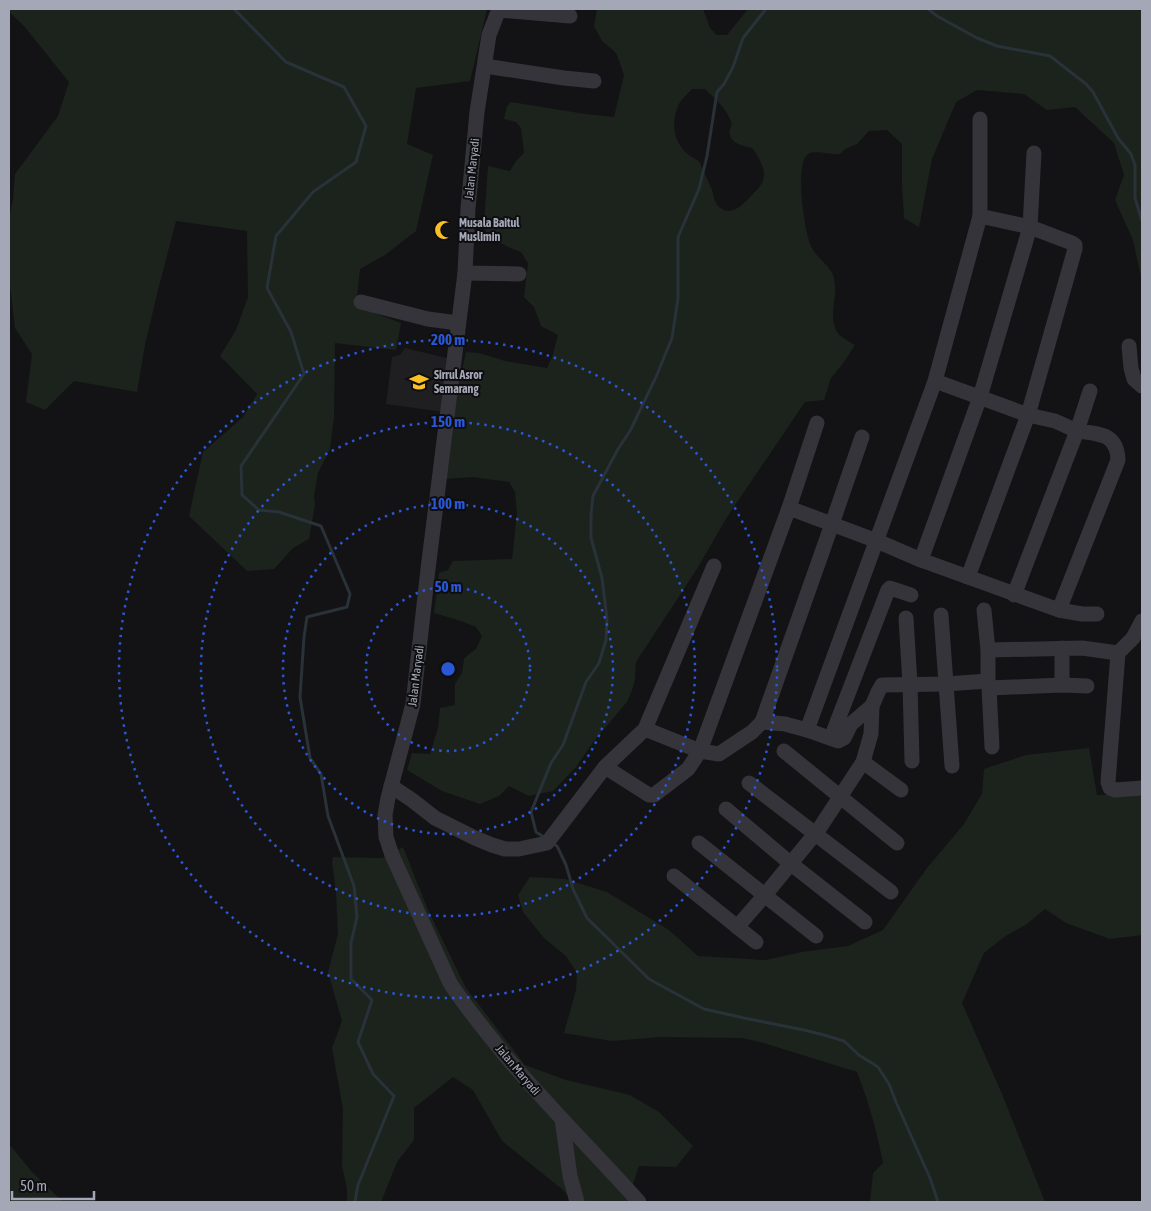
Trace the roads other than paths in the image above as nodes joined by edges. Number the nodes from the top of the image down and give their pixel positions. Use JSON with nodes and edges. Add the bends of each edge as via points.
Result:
{"nodes":[{"id":1,"x":499,"y":10,"type":"edge"},
{"id":2,"x":570,"y":16,"type":"dead end"},
{"id":3,"x":484,"y":66,"type":"junction"},
{"id":4,"x":594,"y":81,"type":"dead end"},
{"id":5,"x":980,"y":119,"type":"dead end"},
{"id":6,"x":1034,"y":153,"type":"dead end"},
{"id":7,"x":980,"y":216,"type":"junction"},
{"id":8,"x":1030,"y":227,"type":"junction"},
{"id":9,"x":465,"y":273,"type":"junction"},
{"id":10,"x":520,"y":274,"type":"dead end"},
{"id":11,"x":361,"y":302,"type":"dead end"},
{"id":12,"x":458,"y":323,"type":"junction"},
{"id":13,"x":1130,"y":346,"type":"dead end"},
{"id":14,"x":935,"y":381,"type":"junction"},
{"id":15,"x":1142,"y":386,"type":"edge"},
{"id":16,"x":1090,"y":392,"type":"dead end"},
{"id":17,"x":980,"y":397,"type":"junction"},
{"id":18,"x":1028,"y":414,"type":"junction"},
{"id":19,"x":817,"y":423,"type":"dead end"},
{"id":20,"x":1077,"y":431,"type":"junction"},
{"id":21,"x":862,"y":437,"type":"dead end"},
{"id":22,"x":789,"y":508,"type":"junction"},
{"id":23,"x":832,"y":524,"type":"junction"},
{"id":24,"x":877,"y":541,"type":"junction"},
{"id":25,"x":921,"y":560,"type":"junction"},
{"id":26,"x":714,"y":566,"type":"dead end"},
{"id":27,"x":968,"y":577,"type":"junction"},
{"id":28,"x":911,"y":595,"type":"dead end"},
{"id":29,"x":1014,"y":595,"type":"junction"},
{"id":30,"x":984,"y":610,"type":"dead end"},
{"id":31,"x":1059,"y":610,"type":"junction"},
{"id":32,"x":1097,"y":614,"type":"dead end"},
{"id":33,"x":941,"y":616,"type":"dead end"},
{"id":34,"x":906,"y":618,"type":"dead end"},
{"id":35,"x":1142,"y":622,"type":"edge"},
{"id":36,"x":1062,"y":648,"type":"junction"},
{"id":37,"x":988,"y":650,"type":"junction"},
{"id":38,"x":1118,"y":653,"type":"junction"},
{"id":39,"x":910,"y":684,"type":"junction"},
{"id":40,"x":946,"y":684,"type":"junction"},
{"id":41,"x":989,"y":684,"type":"junction"},
{"id":42,"x":1062,"y":685,"type":"junction"},
{"id":43,"x":1088,"y":686,"type":"dead end"},
{"id":44,"x":872,"y":706,"type":"junction"},
{"id":45,"x":762,"y":722,"type":"junction"},
{"id":46,"x":645,"y":729,"type":"junction"},
{"id":47,"x":807,"y":730,"type":"junction"},
{"id":48,"x":831,"y":738,"type":"junction"},
{"id":49,"x":992,"y":747,"type":"dead end"},
{"id":50,"x":700,"y":751,"type":"junction"},
{"id":51,"x":784,"y":751,"type":"dead end"},
{"id":52,"x":912,"y":761,"type":"dead end"},
{"id":53,"x":863,"y":762,"type":"junction"},
{"id":54,"x":952,"y":766,"type":"dead end"},
{"id":55,"x":605,"y":767,"type":"junction"},
{"id":56,"x":749,"y":783,"type":"dead end"},
{"id":57,"x":391,"y":786,"type":"junction"},
{"id":58,"x":1142,"y":788,"type":"edge"},
{"id":59,"x":901,"y":790,"type":"dead end"},
{"id":60,"x":840,"y":797,"type":"junction"},
{"id":61,"x":726,"y":810,"type":"dead end"},
{"id":62,"x":814,"y":834,"type":"junction"},
{"id":63,"x":699,"y":843,"type":"dead end"},
{"id":64,"x":897,"y":844,"type":"dead end"},
{"id":65,"x":790,"y":863,"type":"junction"},
{"id":66,"x":674,"y":876,"type":"dead end"},
{"id":67,"x":891,"y":892,"type":"dead end"},
{"id":68,"x":765,"y":895,"type":"junction"},
{"id":69,"x":865,"y":922,"type":"dead end"},
{"id":70,"x":737,"y":927,"type":"junction"},
{"id":71,"x":816,"y":936,"type":"dead end"},
{"id":72,"x":756,"y":942,"type":"dead end"},
{"id":73,"x":562,"y":1119,"type":"junction"},
{"id":74,"x":577,"y":1202,"type":"edge"},
{"id":75,"x":639,"y":1202,"type":"edge"}],
"edges":[{"from":1,"to":2,"type":"street"},
{"from":1,"to":3,"type":"street","name":"Jalan Maryadi"},
{"from":3,"to":4,"type":"street"},
{"from":3,"to":9,"type":"street","name":"Jalan Maryadi","via":[[469,198]]},
{"from":5,"to":7,"type":"street"},
{"from":6,"to":8,"type":"street"},
{"from":7,"to":8,"type":"street"},
{"from":7,"to":14,"type":"street"},
{"from":8,"to":17,"type":"street"},
{"from":8,"to":18,"type":"street","via":[[1072,243],[1075,249]]},
{"from":9,"to":10,"type":"street"},
{"from":9,"to":12,"type":"street","name":"Jalan Maryadi"},
{"from":11,"to":12,"type":"street"},
{"from":12,"to":57,"type":"street","name":"Jalan Maryadi","via":[[413,704]]},
{"from":13,"to":15,"type":"street","via":[[1134,379]]},
{"from":14,"to":17,"type":"street"},
{"from":14,"to":24,"type":"street"},
{"from":16,"to":20,"type":"street"},
{"from":17,"to":18,"type":"street"},
{"from":17,"to":25,"type":"street"},
{"from":18,"to":20,"type":"street"},
{"from":18,"to":27,"type":"street"},
{"from":19,"to":22,"type":"street"},
{"from":20,"to":29,"type":"street"},
{"from":20,"to":31,"type":"street","via":[[1111,439],[1116,446],[1118,460]]},
{"from":21,"to":23,"type":"street"},
{"from":22,"to":23,"type":"street"},
{"from":22,"to":50,"type":"street"},
{"from":23,"to":24,"type":"street"},
{"from":23,"to":45,"type":"street"},
{"from":24,"to":25,"type":"street"},
{"from":24,"to":47,"type":"street"},
{"from":25,"to":27,"type":"street"},
{"from":26,"to":46,"type":"street"},
{"from":27,"to":29,"type":"street"},
{"from":28,"to":48,"type":"street","via":[[894,588],[888,590]]},
{"from":29,"to":31,"type":"street"},
{"from":30,"to":37,"type":"street"},
{"from":31,"to":32,"type":"street"},
{"from":33,"to":40,"type":"street"},
{"from":34,"to":39,"type":"street"},
{"from":35,"to":38,"type":"street","via":[[1133,638]]},
{"from":36,"to":37,"type":"street"},
{"from":36,"to":38,"type":"street"},
{"from":36,"to":42,"type":"street"},
{"from":37,"to":41,"type":"street"},
{"from":38,"to":58,"type":"street","via":[[1108,782],[1115,790]]},
{"from":39,"to":40,"type":"street"},
{"from":39,"to":44,"type":"street","via":[[882,685]]},
{"from":39,"to":52,"type":"street"},
{"from":40,"to":41,"type":"street"},
{"from":40,"to":54,"type":"street"},
{"from":41,"to":42,"type":"street"},
{"from":41,"to":49,"type":"street"},
{"from":42,"to":43,"type":"street"},
{"from":44,"to":48,"type":"street","via":[[851,724],[844,738],[838,741]]},
{"from":44,"to":53,"type":"street","via":[[871,734]]},
{"from":45,"to":47,"type":"street"},
{"from":45,"to":50,"type":"street","via":[[719,754]]},
{"from":46,"to":50,"type":"street"},
{"from":46,"to":55,"type":"street"},
{"from":47,"to":48,"type":"street"},
{"from":50,"to":55,"type":"street","via":[[688,769],[654,795]]},
{"from":51,"to":60,"type":"street"},
{"from":53,"to":59,"type":"street"},
{"from":53,"to":60,"type":"street"},
{"from":55,"to":57,"type":"street","via":[[550,840],[519,849],[506,849],[475,838],[436,818]]},
{"from":56,"to":62,"type":"street"},
{"from":57,"to":73,"type":"street","name":"Jalan Maryadi","via":[[385,826],[388,846],[450,983],[530,1086]]},
{"from":60,"to":62,"type":"street"},
{"from":60,"to":64,"type":"street"},
{"from":61,"to":65,"type":"street"},
{"from":62,"to":65,"type":"street"},
{"from":62,"to":67,"type":"street"},
{"from":63,"to":68,"type":"street"},
{"from":65,"to":68,"type":"street"},
{"from":65,"to":69,"type":"street"},
{"from":66,"to":70,"type":"street"},
{"from":68,"to":70,"type":"street"},
{"from":68,"to":71,"type":"street"},
{"from":70,"to":72,"type":"street"},
{"from":73,"to":74,"type":"street"},
{"from":73,"to":75,"type":"street","name":"Jalan Maryadi"}]}
